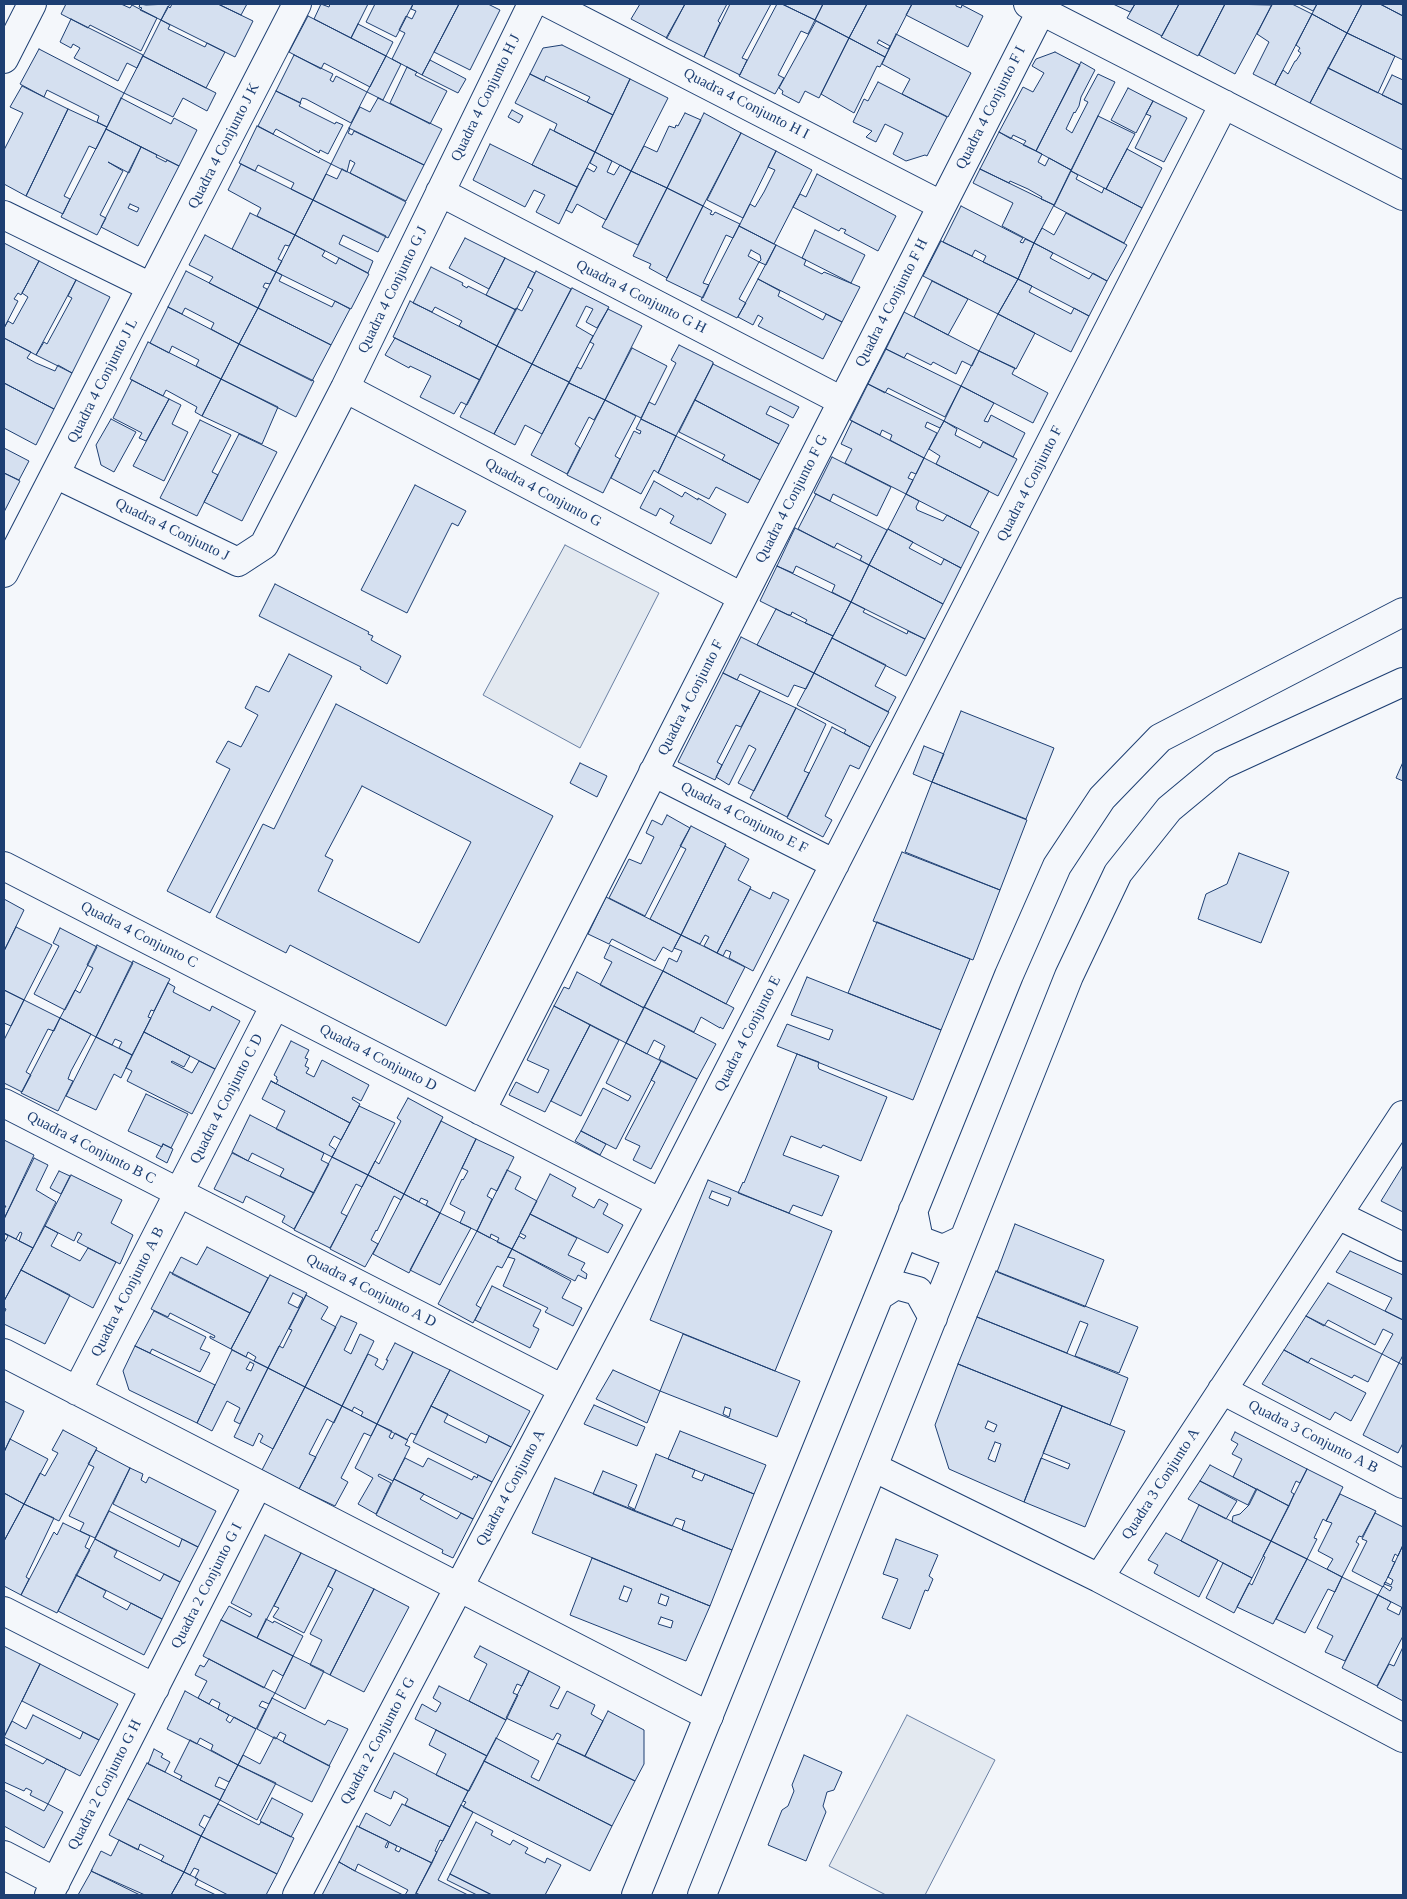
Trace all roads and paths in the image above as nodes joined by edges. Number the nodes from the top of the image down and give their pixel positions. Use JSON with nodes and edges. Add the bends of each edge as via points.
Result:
{"nodes":[{"id":1,"x":32,"y":4,"type":"edge"},
{"id":2,"x":297,"y":4,"type":"edge"},
{"id":3,"x":532,"y":4,"type":"edge"},
{"id":4,"x":550,"y":4,"type":"edge"},
{"id":5,"x":1034,"y":7,"type":"edge"},
{"id":6,"x":4,"y":59,"type":"edge"},
{"id":7,"x":1224,"y":104,"type":"junction"},
{"id":8,"x":440,"y":192,"type":"junction"},
{"id":9,"x":1403,"y":196,"type":"edge"},
{"id":10,"x":941,"y":205,"type":"junction"},
{"id":11,"x":4,"y":215,"type":"edge"},
{"id":12,"x":151,"y":288,"type":"junction"},
{"id":13,"x":345,"y":388,"type":"junction"},
{"id":14,"x":842,"y":401,"type":"junction"},
{"id":15,"x":55,"y":474,"type":"junction"},
{"id":16,"x":4,"y":573,"type":"edge"},
{"id":17,"x":742,"y":597,"type":"junction"},
{"id":18,"x":1403,"y":612,"type":"edge"},
{"id":19,"x":1403,"y":682,"type":"edge"},
{"id":20,"x":653,"y":772,"type":"junction"},
{"id":21,"x":835,"y":864,"type":"junction"},
{"id":22,"x":4,"y":866,"type":"edge"},
{"id":23,"x":275,"y":1005,"type":"junction"},
{"id":24,"x":4,"y":1103,"type":"edge"},
{"id":25,"x":481,"y":1111,"type":"junction"},
{"id":26,"x":1403,"y":1115,"type":"edge"},
{"id":27,"x":179,"y":1193,"type":"junction"},
{"id":28,"x":661,"y":1203,"type":"junction"},
{"id":29,"x":913,"y":1210,"type":"junction"},
{"id":30,"x":1338,"y":1215,"type":"junction"},
{"id":31,"x":964,"y":1239,"type":"junction"},
{"id":32,"x":1403,"y":1247,"type":"edge"},
{"id":33,"x":879,"y":1296,"type":"junction"},
{"id":34,"x":933,"y":1318,"type":"junction"},
{"id":35,"x":4,"y":1353,"type":"edge"},
{"id":36,"x":563,"y":1390,"type":"junction"},
{"id":37,"x":1222,"y":1390,"type":"junction"},
{"id":38,"x":77,"y":1391,"type":"junction"},
{"id":39,"x":872,"y":1467,"type":"junction"},
{"id":40,"x":258,"y":1484,"type":"junction"},
{"id":41,"x":1403,"y":1484,"type":"edge"},
{"id":42,"x":1099,"y":1578,"type":"junction"},
{"id":43,"x":459,"y":1587,"type":"junction"},
{"id":44,"x":4,"y":1611,"type":"edge"},
{"id":45,"x":154,"y":1688,"type":"junction"},
{"id":46,"x":709,"y":1716,"type":"junction"},
{"id":47,"x":1403,"y":1738,"type":"edge"},
{"id":48,"x":4,"y":1855,"type":"edge"},
{"id":49,"x":53,"y":1888,"type":"edge"},
{"id":50,"x":296,"y":1895,"type":"edge"},
{"id":51,"x":636,"y":1895,"type":"edge"},
{"id":52,"x":702,"y":1895,"type":"edge"}],
"edges":[{"from":1,"to":6,"type":"street"},
{"from":2,"to":12,"type":"street","name":"Quadra 4 Conjunto J K"},
{"from":3,"to":8,"type":"street","name":"Quadra 4 Conjunto H J"},
{"from":4,"to":10,"type":"street","name":"Quadra 4 Conjunto H I"},
{"from":5,"to":7,"type":"street"},
{"from":5,"to":10,"type":"street","name":"Quadra 4 Conjunto F I"},
{"from":7,"to":9,"type":"street"},
{"from":7,"to":21,"type":"street","name":"Quadra 4 Conjunto F"},
{"from":8,"to":13,"type":"street","name":"Quadra 4 Conjunto G J"},
{"from":8,"to":14,"type":"street","name":"Quadra 4 Conjunto G H"},
{"from":10,"to":14,"type":"street","name":"Quadra 4 Conjunto F H"},
{"from":11,"to":12,"type":"street"},
{"from":12,"to":15,"type":"street","name":"Quadra 4 Conjunto J L"},
{"from":13,"to":15,"type":"street","name":"Quadra 4 Conjunto J","via":[[264,545],[238,562]]},
{"from":13,"to":17,"type":"street","name":"Quadra 4 Conjunto G"},
{"from":14,"to":17,"type":"street","name":"Quadra 4 Conjunto F G"},
{"from":15,"to":16,"type":"street","name":"Quadra 4 Conjunto J L"},
{"from":17,"to":20,"type":"street","name":"Quadra 4 Conjunto F"},
{"from":18,"to":29,"type":"street","via":[[1160,738],[1102,798],[1057,866]]},
{"from":19,"to":31,"type":"street","via":[[1222,766],[1169,809],[1118,873],[1069,976]]},
{"from":20,"to":21,"type":"street","name":"Quadra 4 Conjunto E F"},
{"from":20,"to":25,"type":"street"},
{"from":21,"to":28,"type":"street","name":"Quadra 4 Conjunto E"},
{"from":22,"to":23,"type":"street","name":"Quadra 4 Conjunto C"},
{"from":23,"to":25,"type":"street","name":"Quadra 4 Conjunto D"},
{"from":23,"to":27,"type":"street","name":"Quadra 4 Conjunto C D"},
{"from":24,"to":27,"type":"street","name":"Quadra 4 Conjunto B C"},
{"from":25,"to":28,"type":"street","name":"Quadra 4 Conjunto D"},
{"from":26,"to":30,"type":"street","name":"Quadra 3 Conjunto A"},
{"from":27,"to":36,"type":"street","name":"Quadra 4 Conjunto A D"},
{"from":27,"to":38,"type":"street","name":"Quadra 4 Conjunto A B"},
{"from":28,"to":36,"type":"street"},
{"from":29,"to":31,"type":"street","via":[[919,1240],[943,1249]]},
{"from":29,"to":33,"type":"street"},
{"from":30,"to":32,"type":"street"},
{"from":30,"to":37,"type":"street","name":"Quadra 3 Conjunto A"},
{"from":31,"to":34,"type":"street"},
{"from":33,"to":34,"type":"street","via":[[896,1285],[918,1291]]},
{"from":33,"to":46,"type":"street"},
{"from":34,"to":39,"type":"street"},
{"from":35,"to":38,"type":"street"},
{"from":36,"to":43,"type":"street","name":"Quadra 4 Conjunto A"},
{"from":37,"to":41,"type":"street","name":"Quadra 3 Conjunto A B"},
{"from":37,"to":42,"type":"street","name":"Quadra 3 Conjunto A"},
{"from":38,"to":40,"type":"street"},
{"from":39,"to":42,"type":"street"},
{"from":39,"to":52,"type":"street"},
{"from":40,"to":43,"type":"street"},
{"from":40,"to":45,"type":"street","name":"Quadra 2 Conjunto G I"},
{"from":42,"to":47,"type":"street"},
{"from":43,"to":46,"type":"street"},
{"from":43,"to":50,"type":"street","name":"Quadra 2 Conjunto F G"},
{"from":44,"to":45,"type":"street"},
{"from":45,"to":49,"type":"street","name":"Quadra 2 Conjunto G H"},
{"from":46,"to":51,"type":"street"},
{"from":48,"to":49,"type":"street"}]}
